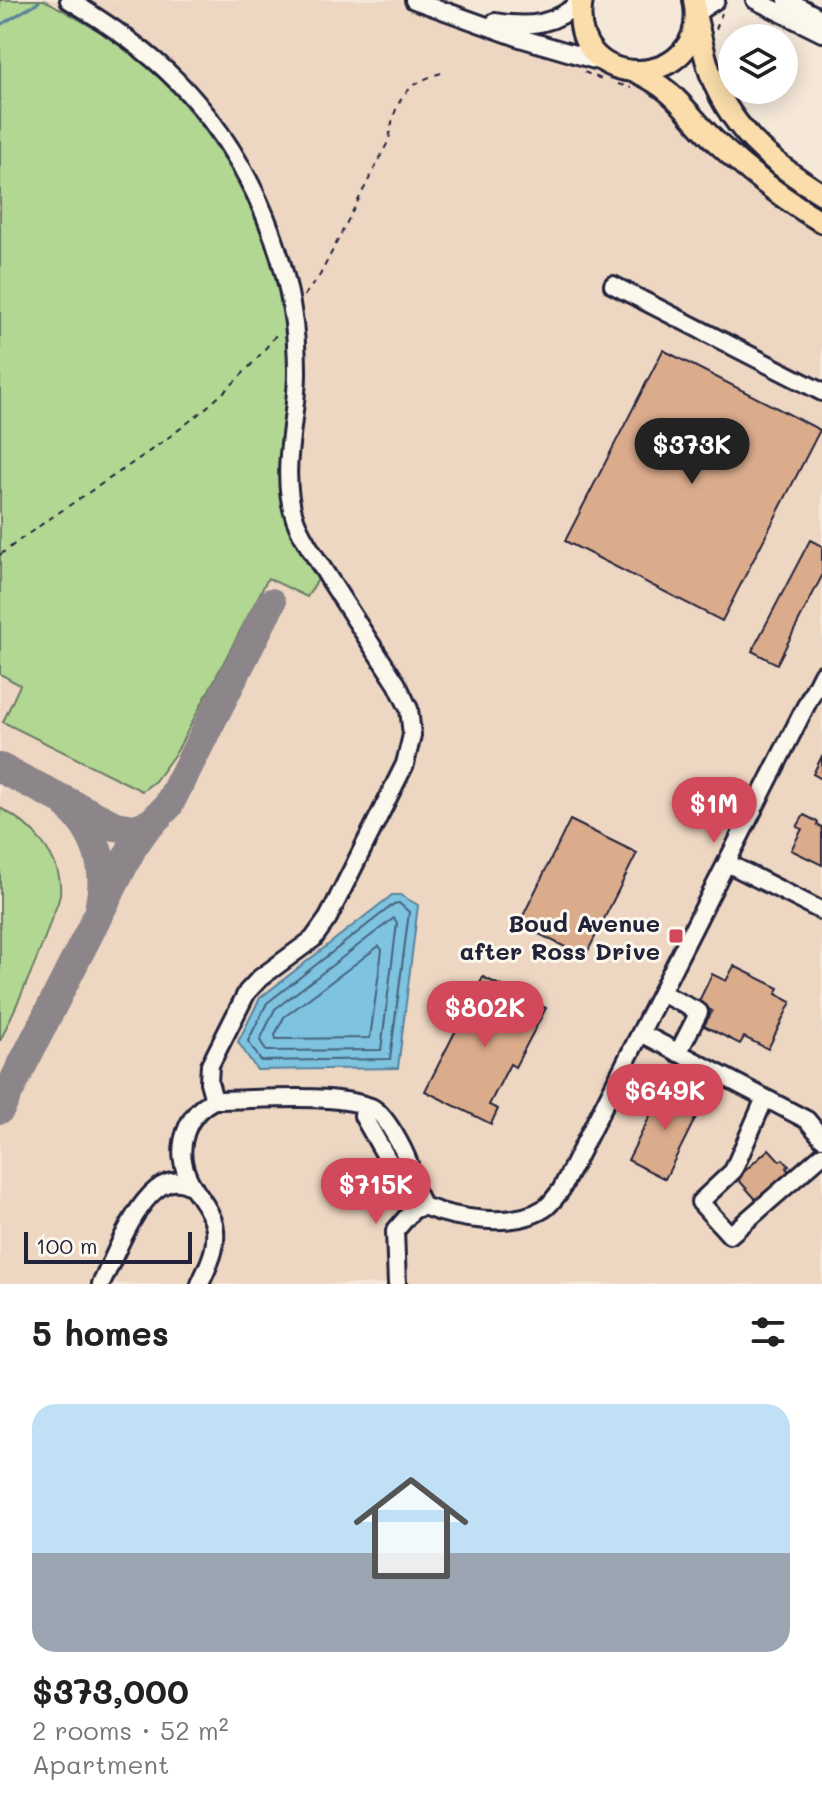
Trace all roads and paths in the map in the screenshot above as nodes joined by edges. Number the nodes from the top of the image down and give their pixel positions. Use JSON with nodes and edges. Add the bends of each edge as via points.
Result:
{"nodes":[{"id":1,"x":69,"y":0,"type":"edge"},
{"id":2,"x":414,"y":0,"type":"edge"},
{"id":3,"x":755,"y":0,"type":"edge"},
{"id":4,"x":787,"y":0,"type":"edge"},
{"id":5,"x":582,"y":1,"type":"edge"},
{"id":6,"x":719,"y":5,"type":"edge"},
{"id":7,"x":695,"y":10,"type":"edge"},
{"id":8,"x":458,"y":15,"type":"junction"},
{"id":9,"x":822,"y":19,"type":"edge"},
{"id":10,"x":716,"y":29,"type":"dead end"},
{"id":11,"x":822,"y":33,"type":"edge"},
{"id":12,"x":575,"y":69,"type":"dead end"},
{"id":13,"x":605,"y":71,"type":"junction"},
{"id":14,"x":441,"y":73,"type":"dead end"},
{"id":15,"x":638,"y":81,"type":"junction"},
{"id":16,"x":618,"y":84,"type":"dead end"},
{"id":17,"x":822,"y":194,"type":"edge"},
{"id":18,"x":822,"y":222,"type":"edge"},
{"id":19,"x":613,"y":285,"type":"dead end"},
{"id":20,"x":291,"y":314,"type":"junction"},
{"id":21,"x":822,"y":392,"type":"edge"},
{"id":22,"x":0,"y":555,"type":"edge"},
{"id":23,"x":822,"y":674,"type":"edge"},
{"id":24,"x":727,"y":863,"type":"junction"},
{"id":25,"x":822,"y":911,"type":"edge"},
{"id":26,"x":661,"y":993,"type":"junction"},
{"id":27,"x":641,"y":1033,"type":"junction"},
{"id":28,"x":678,"y":1053,"type":"junction"},
{"id":29,"x":765,"y":1098,"type":"junction"},
{"id":30,"x":214,"y":1100,"type":"junction"},
{"id":31,"x":822,"y":1138,"type":"edge"},
{"id":32,"x":822,"y":1155,"type":"edge"},
{"id":33,"x":194,"y":1188,"type":"junction"},
{"id":34,"x":423,"y":1206,"type":"junction"},
{"id":35,"x":101,"y":1284,"type":"edge"},
{"id":36,"x":200,"y":1284,"type":"edge"},
{"id":37,"x":397,"y":1284,"type":"edge"}],
"edges":[{"from":1,"to":20,"type":"street","via":[[176,79],[218,132],[264,216],[279,255]]},
{"from":2,"to":8,"type":"street"},
{"from":3,"to":11,"type":"street"},
{"from":4,"to":9,"type":"street"},
{"from":5,"to":8,"type":"street","via":[[562,16],[525,26]]},
{"from":5,"to":13,"type":"main road","via":[[580,22],[586,41]]},
{"from":6,"to":7,"type":"street"},
{"from":6,"to":10,"type":"path"},
{"from":7,"to":15,"type":"main road","via":[[690,39],[677,57]]},
{"from":7,"to":17,"type":"main road","via":[[708,69],[734,118],[773,161]]},
{"from":8,"to":13,"type":"street"},
{"from":12,"to":13,"type":"path"},
{"from":13,"to":15,"type":"main road","via":[[626,71]]},
{"from":14,"to":20,"type":"path","via":[[420,79],[401,97],[389,140],[320,275]]},
{"from":15,"to":16,"type":"path"},
{"from":15,"to":18,"type":"main road","via":[[667,89],[740,164]]},
{"from":19,"to":21,"type":"street"},
{"from":20,"to":22,"type":"path","via":[[230,388],[188,424]]},
{"from":20,"to":30,"type":"street","via":[[297,374],[287,483],[295,521],[397,684],[409,709],[412,735],[405,764],[328,918],[313,939],[247,992],[210,1065]]},
{"from":23,"to":24,"type":"street"},
{"from":24,"to":25,"type":"street"},
{"from":24,"to":26,"type":"street"},
{"from":26,"to":27,"type":"street"},
{"from":26,"to":28,"type":"street","via":[[699,1012]]},
{"from":27,"to":28,"type":"street"},
{"from":27,"to":34,"type":"street","via":[[561,1190],[547,1207],[527,1217],[468,1219]]},
{"from":28,"to":29,"type":"street"},
{"from":29,"to":31,"type":"street","via":[[807,1120]]},
{"from":29,"to":32,"type":"street","via":[[733,1171],[700,1202],[730,1235]]},
{"from":30,"to":33,"type":"street","via":[[194,1114],[186,1129],[183,1159]]},
{"from":30,"to":34,"type":"street","via":[[339,1100],[364,1107],[363,1116],[388,1160],[406,1174]]},
{"from":33,"to":35,"type":"street","via":[[174,1179],[145,1200]]},
{"from":33,"to":36,"type":"street","via":[[210,1212],[216,1241]]},
{"from":34,"to":37,"type":"street","via":[[395,1231]]}]}
